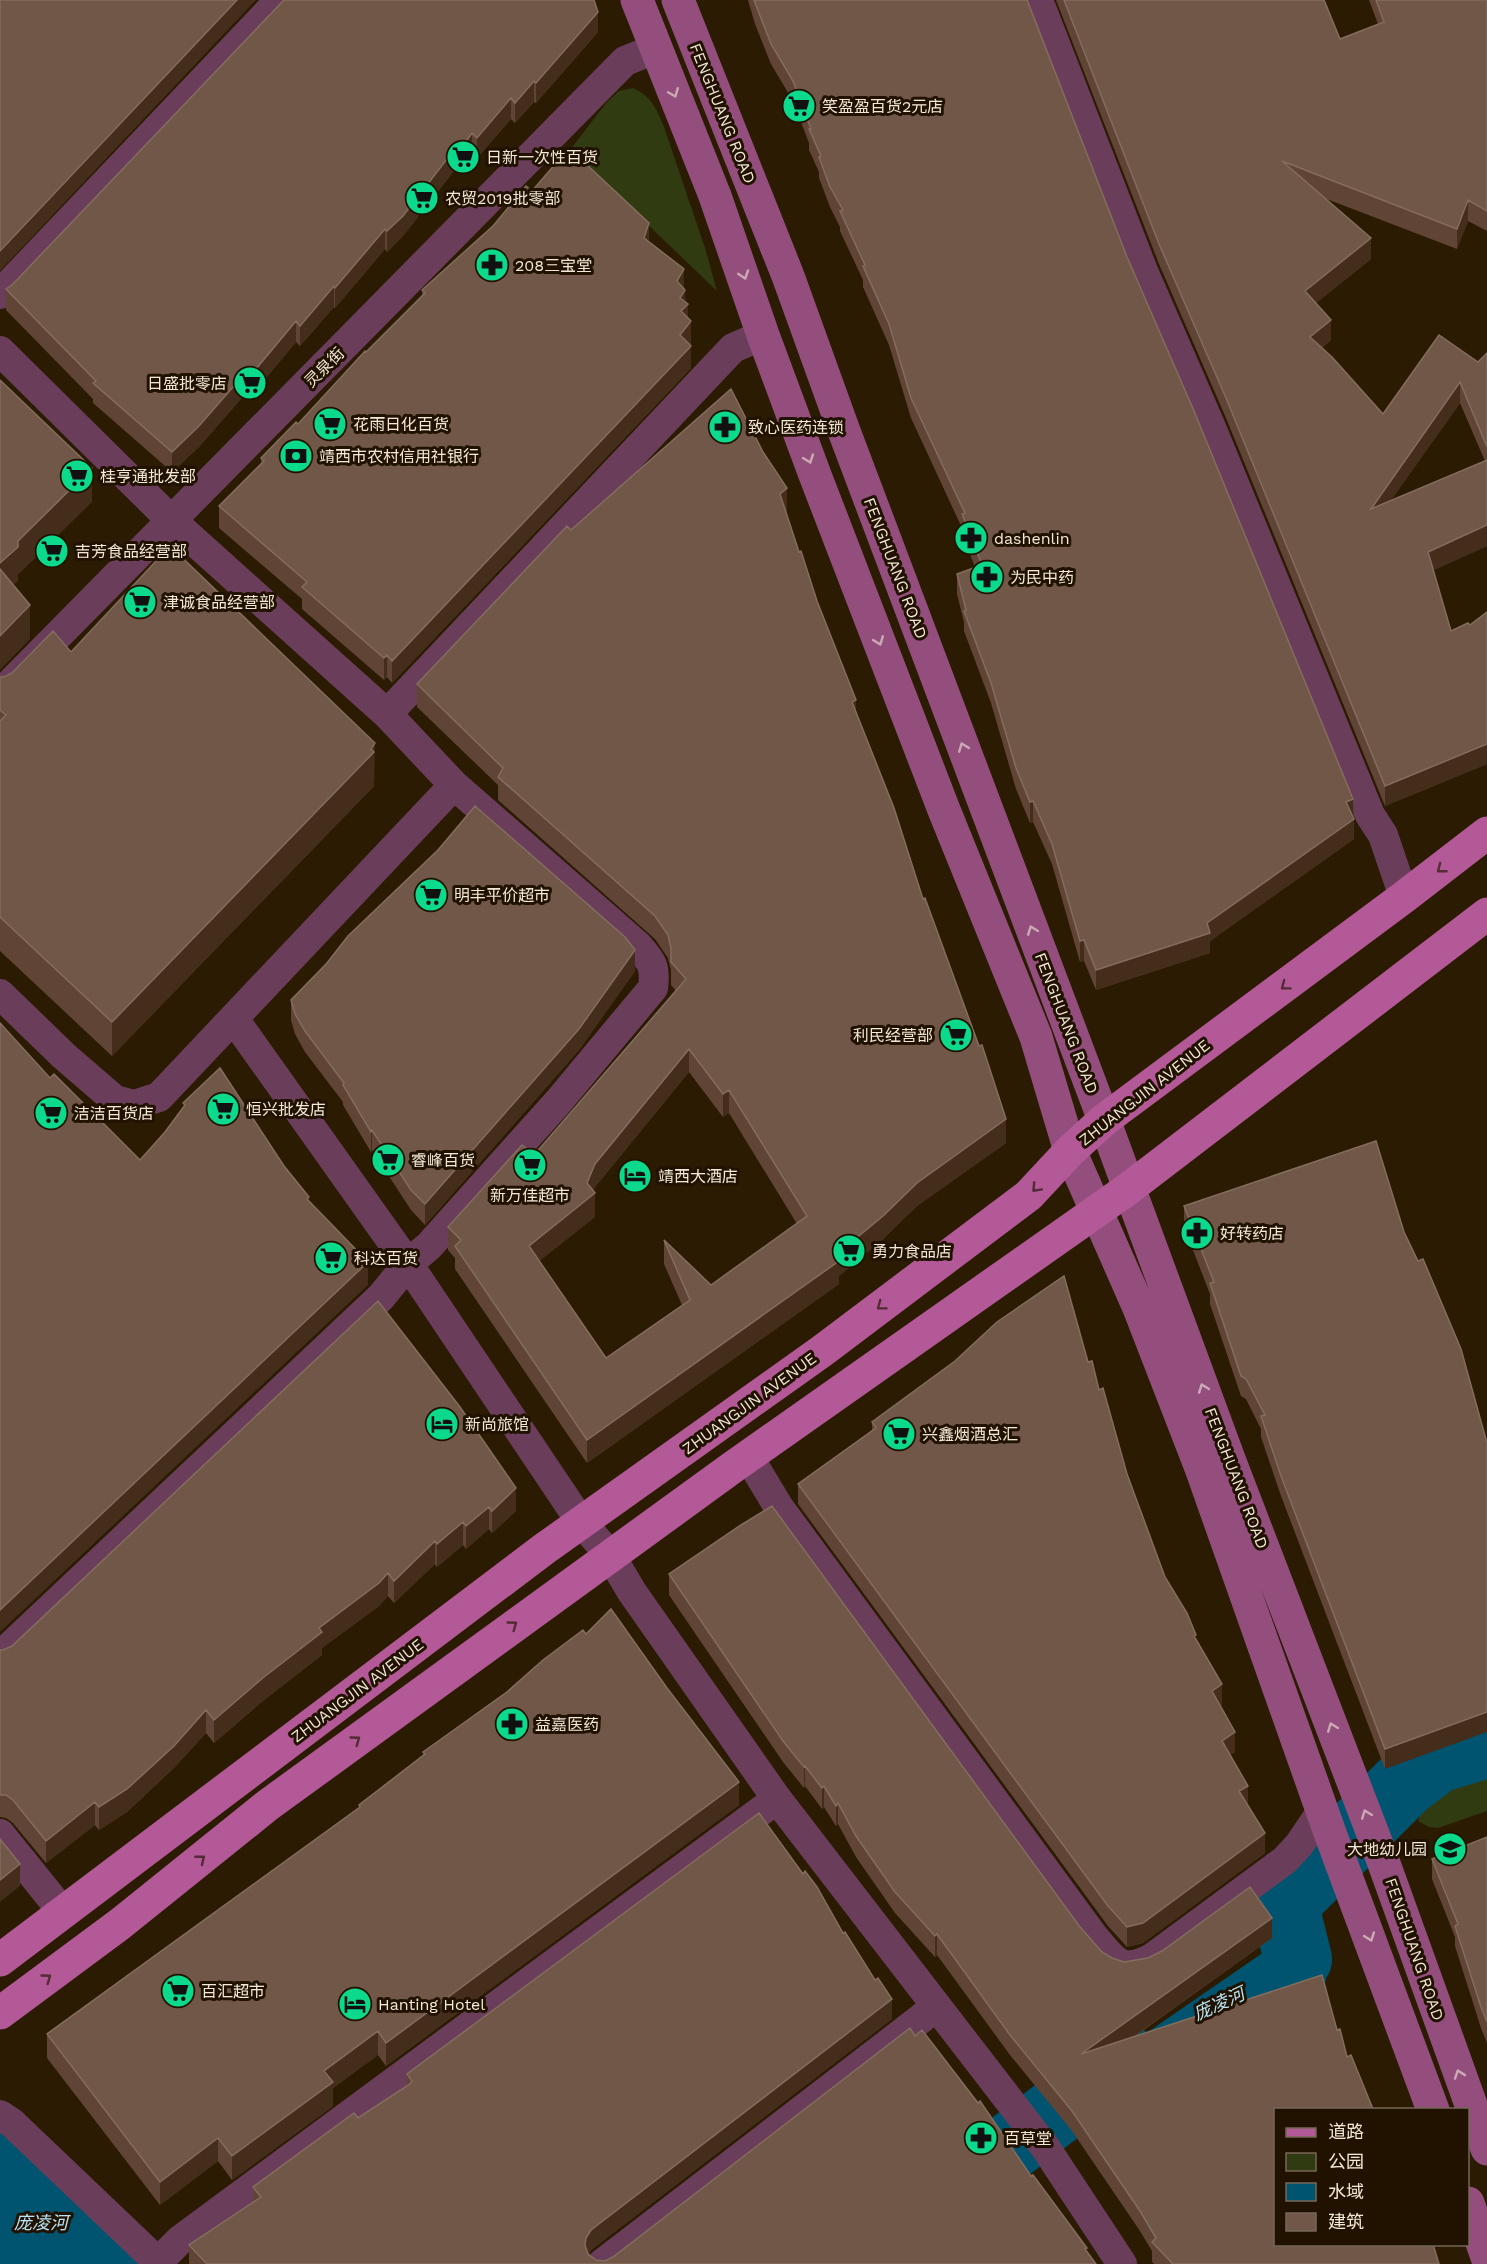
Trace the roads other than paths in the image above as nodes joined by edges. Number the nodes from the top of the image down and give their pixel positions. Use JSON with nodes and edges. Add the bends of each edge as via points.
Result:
{"nodes":[{"id":1,"x":280,"y":0,"type":"edge"},
{"id":2,"x":637,"y":0,"type":"edge"},
{"id":3,"x":678,"y":0,"type":"edge"},
{"id":4,"x":1038,"y":0,"type":"edge"},
{"id":5,"x":655,"y":50,"type":"junction"},
{"id":6,"x":0,"y":294,"type":"edge"},
{"id":7,"x":763,"y":335,"type":"junction"},
{"id":8,"x":0,"y":351,"type":"edge"},
{"id":9,"x":172,"y":521,"type":"junction"},
{"id":10,"x":0,"y":694,"type":"edge"},
{"id":11,"x":387,"y":714,"type":"junction"},
{"id":12,"x":454,"y":785,"type":"junction"},
{"id":13,"x":1487,"y":833,"type":"edge"},
{"id":14,"x":1404,"y":897,"type":"junction"},
{"id":15,"x":1487,"y":914,"type":"edge"},
{"id":16,"x":0,"y":994,"type":"edge"},
{"id":17,"x":234,"y":1018,"type":"junction"},
{"id":18,"x":1104,"y":1120,"type":"junction"},
{"id":19,"x":1070,"y":1151,"type":"junction"},
{"id":20,"x":1128,"y":1189,"type":"junction"},
{"id":21,"x":1095,"y":1210,"type":"junction"},
{"id":22,"x":408,"y":1264,"type":"junction"},
{"id":23,"x":748,"y":1456,"type":"junction"},
{"id":24,"x":581,"y":1522,"type":"junction"},
{"id":25,"x":610,"y":1555,"type":"junction"},
{"id":26,"x":0,"y":1656,"type":"edge"},
{"id":27,"x":777,"y":1799,"type":"junction"},
{"id":28,"x":1326,"y":1822,"type":"junction"},
{"id":29,"x":0,"y":1834,"type":"edge"},
{"id":30,"x":62,"y":1911,"type":"junction"},
{"id":31,"x":0,"y":1960,"type":"edge"},
{"id":32,"x":936,"y":2007,"type":"junction"},
{"id":33,"x":0,"y":2013,"type":"edge"},
{"id":34,"x":1433,"y":2108,"type":"edge"},
{"id":35,"x":0,"y":2115,"type":"edge"},
{"id":36,"x":1487,"y":2149,"type":"edge"},
{"id":37,"x":1469,"y":2208,"type":"edge"},
{"id":38,"x":1487,"y":2257,"type":"edge"},
{"id":39,"x":159,"y":2263,"type":"edge"},
{"id":40,"x":602,"y":2264,"type":"edge"},
{"id":41,"x":1122,"y":2264,"type":"edge"}],
"edges":[{"from":1,"to":6,"type":"street"},
{"from":2,"to":5,"type":"main road","name":"FENGHUANG ROAD"},
{"from":18,"to":3,"type":"main road","name":"FENGHUANG ROAD","one_way":true,"via":[[788,276]]},
{"from":4,"to":14,"type":"street","via":[[1147,280],[1370,815],[1383,835]]},
{"from":5,"to":7,"type":"main road","name":"FENGHUANG ROAD","one_way":true,"via":[[716,196]]},
{"from":5,"to":9,"type":"street","name":"灵泉街","via":[[625,61]]},
{"from":7,"to":11,"type":"street","via":[[732,348]]},
{"from":7,"to":19,"type":"main road","name":"FENGHUANG ROAD","one_way":true,"via":[[944,810],[1036,1037]]},
{"from":8,"to":9,"type":"street"},
{"from":9,"to":10,"type":"street","name":"灵泉街"},
{"from":9,"to":11,"type":"street"},
{"from":11,"to":12,"type":"street"},
{"from":12,"to":17,"type":"street"},
{"from":12,"to":22,"type":"street","via":[[637,945],[655,971],[653,988],[623,1026],[429,1246]]},
{"from":13,"to":14,"type":"main road","name":"ZHUANGJIN AVENUE","one_way":true},
{"from":14,"to":18,"type":"main road","name":"ZHUANGJIN AVENUE","one_way":true},
{"from":15,"to":20,"type":"main road"},
{"from":16,"to":17,"type":"street","via":[[114,1100],[134,1105],[159,1097]]},
{"from":17,"to":22,"type":"street"},
{"from":18,"to":19,"type":"main road","name":"ZHUANGJIN AVENUE"},
{"from":18,"to":20,"type":"main road","name":"FENGHUANG ROAD"},
{"from":19,"to":21,"type":"main road","name":"FENGHUANG ROAD"},
{"from":19,"to":24,"type":"main road","name":"ZHUANGJIN AVENUE","one_way":true,"via":[[1029,1196],[822,1351]]},
{"from":20,"to":21,"type":"main road"},
{"from":36,"to":20,"type":"main road","name":"FENGHUANG ROAD","one_way":true,"via":[[1378,1847]]},
{"from":21,"to":23,"type":"main road"},
{"from":21,"to":28,"type":"main road","name":"FENGHUANG ROAD","via":[[1139,1308],[1201,1468]]},
{"from":22,"to":24,"type":"street"},
{"from":22,"to":26,"type":"street","via":[[381,1298]]},
{"from":23,"to":25,"type":"main road"},
{"from":23,"to":28,"type":"street","via":[[778,1506],[1115,1961],[1138,1965],[1152,1958],[1285,1860]]},
{"from":24,"to":25,"type":"street"},
{"from":24,"to":30,"type":"main road","name":"ZHUANGJIN AVENUE"},
{"from":25,"to":27,"type":"street"},
{"from":33,"to":25,"type":"main road","one_way":true,"via":[[120,1924],[268,1804]]},
{"from":27,"to":32,"type":"street"},
{"from":27,"to":39,"type":"street","via":[[180,2240]]},
{"from":28,"to":34,"type":"main road","name":"FENGHUANG ROAD","one_way":true},
{"from":29,"to":30,"type":"street"},
{"from":30,"to":31,"type":"main road","name":"ZHUANGJIN AVENUE"},
{"from":32,"to":40,"type":"street"},
{"from":32,"to":41,"type":"street","via":[[1045,2147]]},
{"from":35,"to":39,"type":"street"},
{"from":37,"to":38,"type":"main road"}]}
